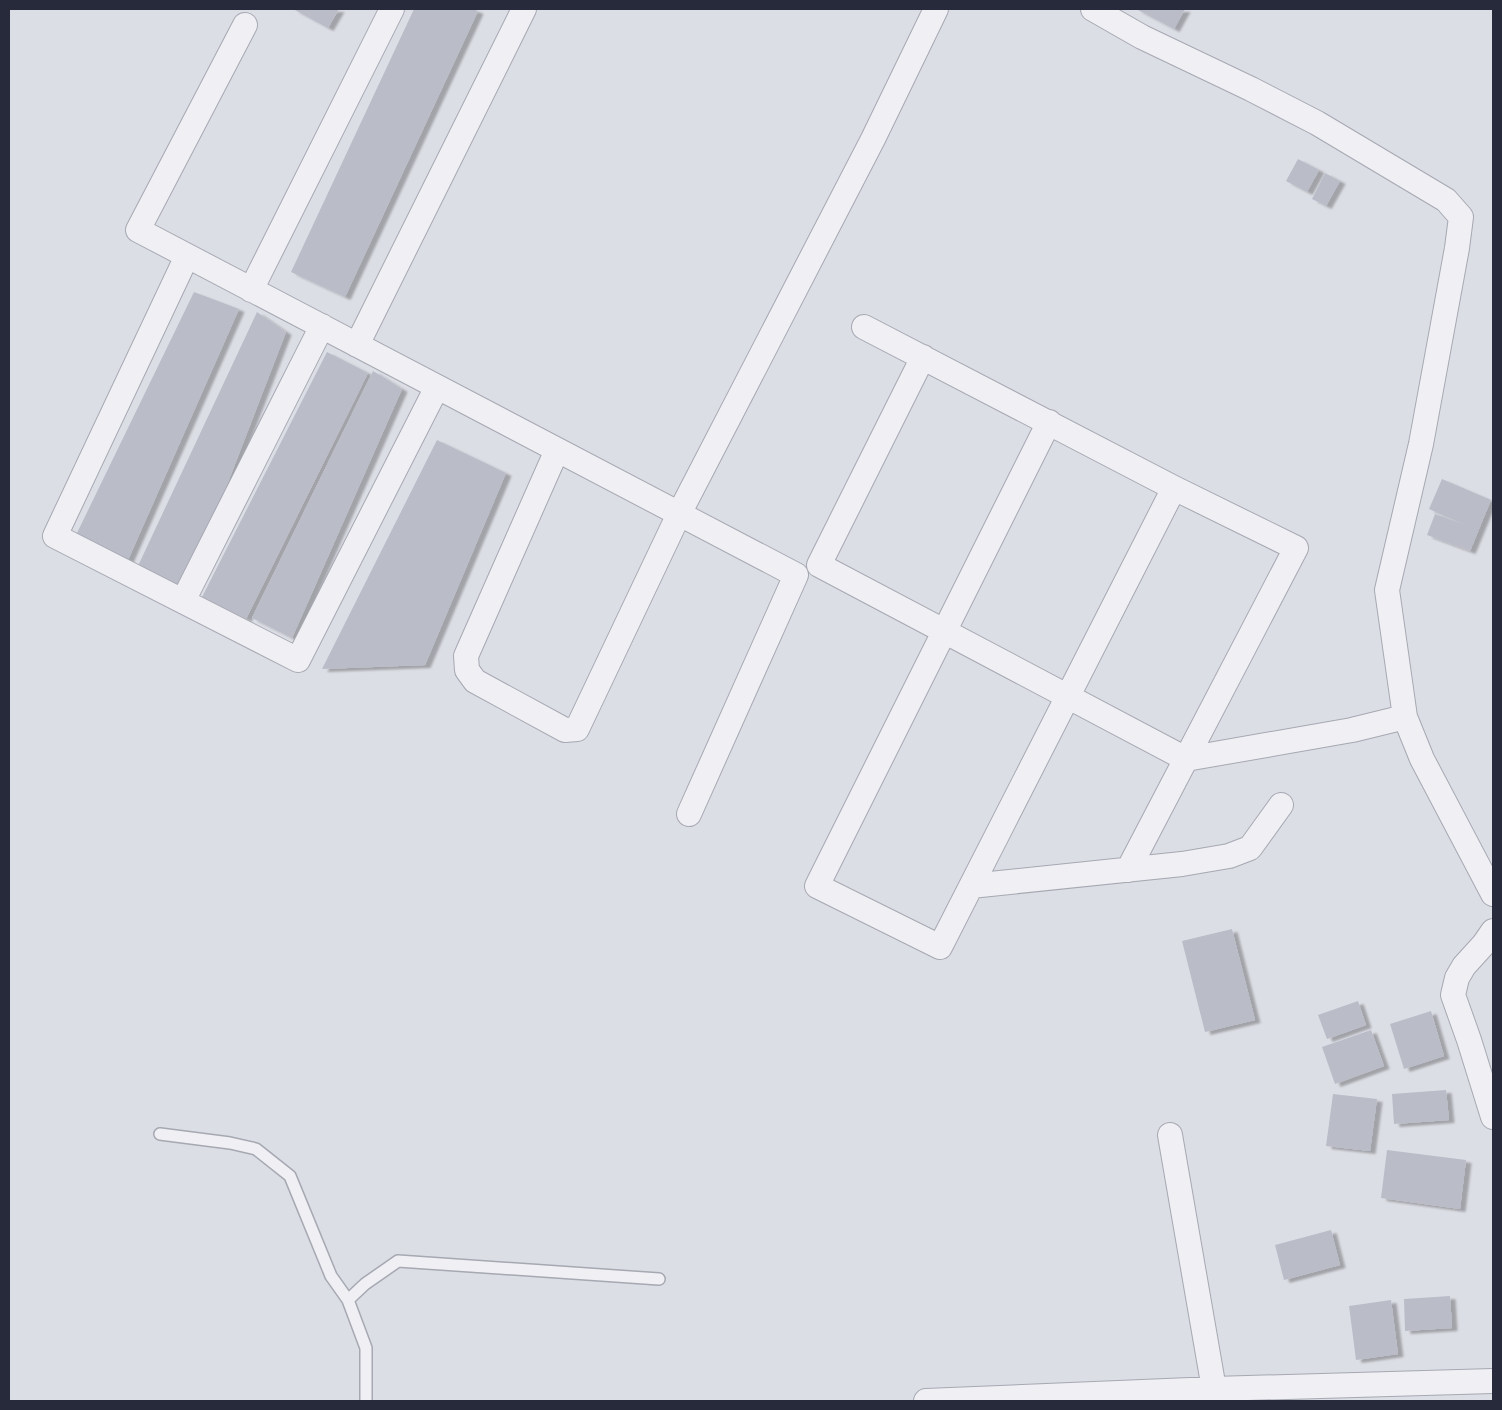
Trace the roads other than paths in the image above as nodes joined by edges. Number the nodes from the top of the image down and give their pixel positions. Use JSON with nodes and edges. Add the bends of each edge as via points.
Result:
{"nodes":[{"id":1,"x":392,"y":9,"type":"edge"},
{"id":2,"x":524,"y":9,"type":"edge"},
{"id":3,"x":936,"y":9,"type":"edge"},
{"id":4,"x":1093,"y":9,"type":"edge"},
{"id":5,"x":245,"y":25,"type":"dead end"},
{"id":6,"x":187,"y":256,"type":"junction"},
{"id":7,"x":251,"y":290,"type":"junction"},
{"id":8,"x":322,"y":326,"type":"junction"},
{"id":9,"x":864,"y":327,"type":"dead end"},
{"id":10,"x":357,"y":345,"type":"junction"},
{"id":11,"x":923,"y":357,"type":"junction"},
{"id":12,"x":437,"y":387,"type":"junction"},
{"id":13,"x":1050,"y":422,"type":"junction"},
{"id":14,"x":557,"y":450,"type":"junction"},
{"id":15,"x":1174,"y":488,"type":"junction"},
{"id":16,"x":678,"y":514,"type":"junction"},
{"id":17,"x":183,"y":601,"type":"junction"},
{"id":18,"x":945,"y":631,"type":"junction"},
{"id":19,"x":1067,"y":696,"type":"junction"},
{"id":20,"x":1405,"y":717,"type":"junction"},
{"id":21,"x":1186,"y":759,"type":"junction"},
{"id":22,"x":1281,"y":804,"type":"dead end"},
{"id":23,"x":689,"y":814,"type":"dead end"},
{"id":24,"x":1128,"y":870,"type":"junction"},
{"id":25,"x":971,"y":886,"type":"junction"},
{"id":26,"x":1493,"y":894,"type":"edge"},
{"id":27,"x":1493,"y":931,"type":"edge"},
{"id":28,"x":1493,"y":1117,"type":"edge"},
{"id":29,"x":160,"y":1134,"type":"dead end"},
{"id":30,"x":1170,"y":1135,"type":"dead end"},
{"id":31,"x":659,"y":1278,"type":"dead end"},
{"id":32,"x":348,"y":1300,"type":"junction"},
{"id":33,"x":1493,"y":1381,"type":"edge"},
{"id":34,"x":1214,"y":1389,"type":"junction"},
{"id":35,"x":366,"y":1401,"type":"edge"},
{"id":36,"x":926,"y":1401,"type":"edge"}],
"edges":[{"from":1,"to":7,"type":"street"},
{"from":2,"to":10,"type":"street"},
{"from":3,"to":16,"type":"street","via":[[873,139]]},
{"from":4,"to":20,"type":"street","via":[[1142,37],[1317,123],[1446,200],[1461,217],[1421,444],[1387,590]]},
{"from":5,"to":6,"type":"street","via":[[138,230]]},
{"from":6,"to":7,"type":"street"},
{"from":6,"to":17,"type":"street","via":[[55,536]]},
{"from":7,"to":8,"type":"street"},
{"from":8,"to":10,"type":"street"},
{"from":8,"to":17,"type":"street"},
{"from":9,"to":11,"type":"street"},
{"from":10,"to":12,"type":"street"},
{"from":11,"to":13,"type":"street"},
{"from":11,"to":18,"type":"street","via":[[819,565]]},
{"from":12,"to":14,"type":"street"},
{"from":12,"to":17,"type":"street","via":[[298,660]]},
{"from":13,"to":15,"type":"street"},
{"from":13,"to":18,"type":"street"},
{"from":14,"to":16,"type":"street"},
{"from":14,"to":16,"type":"street","via":[[466,656],[467,670],[475,681],[556,726],[565,730],[577,729]]},
{"from":15,"to":19,"type":"street"},
{"from":15,"to":21,"type":"street","via":[[1296,548]]},
{"from":16,"to":23,"type":"street","via":[[796,575]]},
{"from":18,"to":19,"type":"street"},
{"from":18,"to":25,"type":"street","via":[[817,886],[940,946]]},
{"from":19,"to":21,"type":"street"},
{"from":19,"to":25,"type":"street"},
{"from":20,"to":21,"type":"street","via":[[1352,730]]},
{"from":20,"to":26,"type":"street","via":[[1422,760]]},
{"from":21,"to":24,"type":"street"},
{"from":22,"to":24,"type":"street","via":[[1250,848],[1229,856]]},
{"from":24,"to":25,"type":"street"},
{"from":27,"to":28,"type":"street","via":[[1464,966],[1453,995]]},
{"from":29,"to":32,"type":"lane","via":[[256,1149],[290,1176],[331,1276]]},
{"from":30,"to":34,"type":"street"},
{"from":31,"to":32,"type":"lane","via":[[398,1261]]},
{"from":32,"to":35,"type":"lane","via":[[366,1348]]},
{"from":33,"to":34,"type":"street"},
{"from":34,"to":36,"type":"street"}]}
